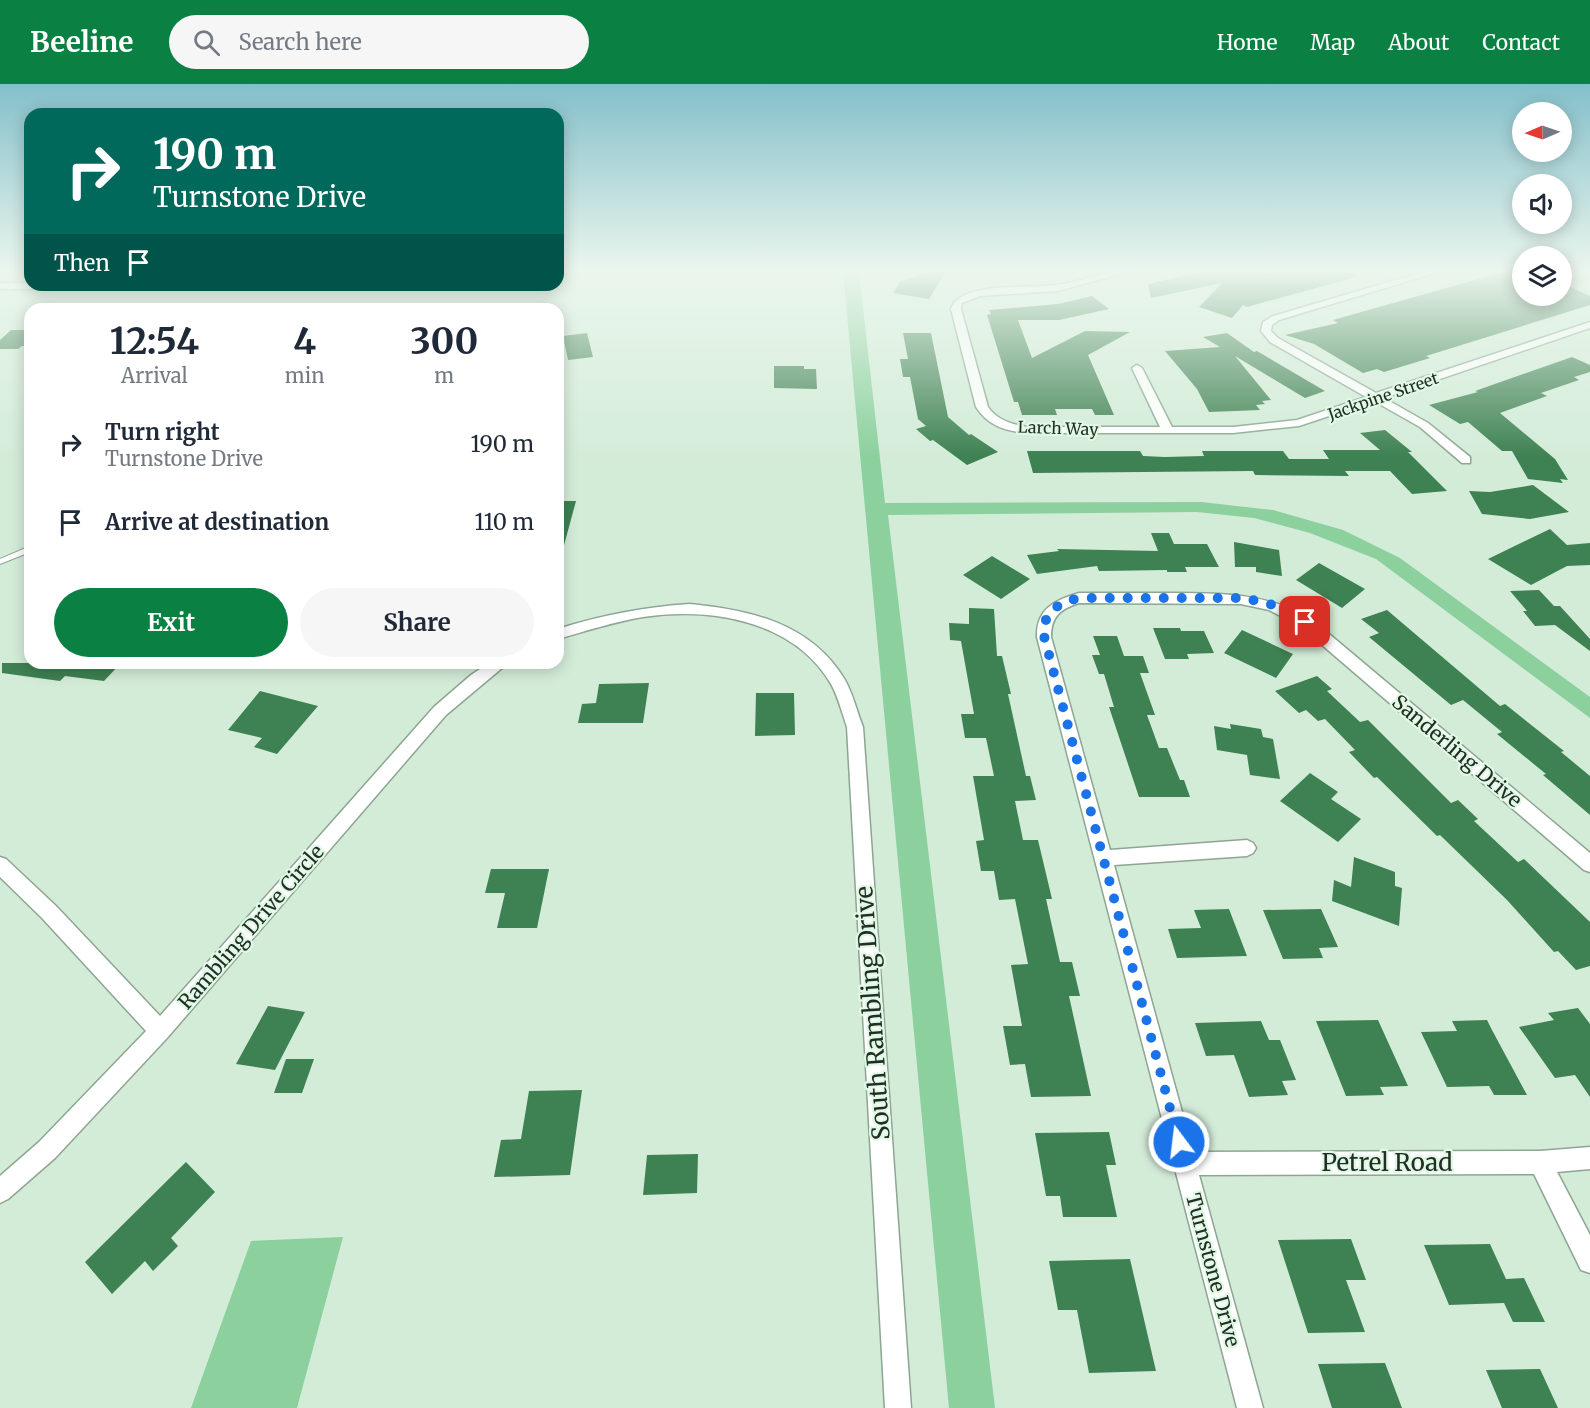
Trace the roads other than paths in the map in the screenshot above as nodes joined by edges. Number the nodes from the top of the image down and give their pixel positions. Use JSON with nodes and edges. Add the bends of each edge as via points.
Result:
{"nodes":[{"id":1,"x":963,"y":334,"type":"edge"},
{"id":2,"x":1268,"y":334,"type":"edge"},
{"id":3,"x":1564,"y":334,"type":"edge"},
{"id":4,"x":1137,"y":368,"type":"dead end"},
{"id":5,"x":1377,"y":398,"type":"junction"},
{"id":6,"x":1168,"y":430,"type":"junction"},
{"id":7,"x":1466,"y":460,"type":"dead end"},
{"id":8,"x":24,"y":552,"type":"edge"},
{"id":9,"x":0,"y":562,"type":"edge"},
{"id":10,"x":564,"y":632,"type":"edge"},
{"id":11,"x":1324,"y":639,"type":"joint"},
{"id":12,"x":491,"y":669,"type":"edge"},
{"id":13,"x":1247,"y":848,"type":"dead end"},
{"id":14,"x":1103,"y":858,"type":"junction"},
{"id":15,"x":1590,"y":864,"type":"edge"},
{"id":16,"x":0,"y":865,"type":"edge"},
{"id":17,"x":160,"y":1031,"type":"junction"},
{"id":18,"x":1590,"y":1158,"type":"edge"},
{"id":19,"x":1540,"y":1162,"type":"junction"},
{"id":20,"x":1185,"y":1164,"type":"junction"},
{"id":21,"x":0,"y":1191,"type":"edge"},
{"id":22,"x":1590,"y":1261,"type":"edge"},
{"id":23,"x":898,"y":1408,"type":"edge"},
{"id":24,"x":1250,"y":1408,"type":"edge"}],
"edges":[{"from":1,"to":6,"type":"street","name":"Larch Way","via":[[982,407],[997,422],[1027,430]]},
{"from":2,"to":5,"type":"street"},
{"from":3,"to":5,"type":"street","name":"Jackpine Street"},
{"from":4,"to":6,"type":"street"},
{"from":5,"to":6,"type":"street","name":"Jackpine Street","via":[[1316,420],[1272,428]]},
{"from":5,"to":7,"type":"street","via":[[1433,431]]},
{"from":8,"to":9,"type":"lane"},
{"from":10,"to":23,"type":"street","name":"South Rambling Drive","via":[[622,615],[692,609],[745,616],[797,638],[823,659],[850,705],[855,727]]},
{"from":11,"to":14,"type":"street","name":"Turnstone Drive","via":[[1289,612],[1244,598],[1079,598],[1050,612],[1045,619],[1044,636]]},
{"from":11,"to":15,"type":"street","name":"Sanderling Drive"},
{"from":12,"to":17,"type":"street","name":"Rambling Drive Circle","via":[[440,711]]},
{"from":13,"to":14,"type":"street"},
{"from":14,"to":20,"type":"street","name":"Turnstone Drive"},
{"from":16,"to":17,"type":"street"},
{"from":17,"to":21,"type":"street","name":"Rambling Drive Circle","via":[[47,1150]]},
{"from":18,"to":19,"type":"street","name":"Petrel Road"},
{"from":19,"to":20,"type":"street","name":"Petrel Road"},
{"from":19,"to":22,"type":"street"},
{"from":20,"to":24,"type":"street","name":"Turnstone Drive"}]}
